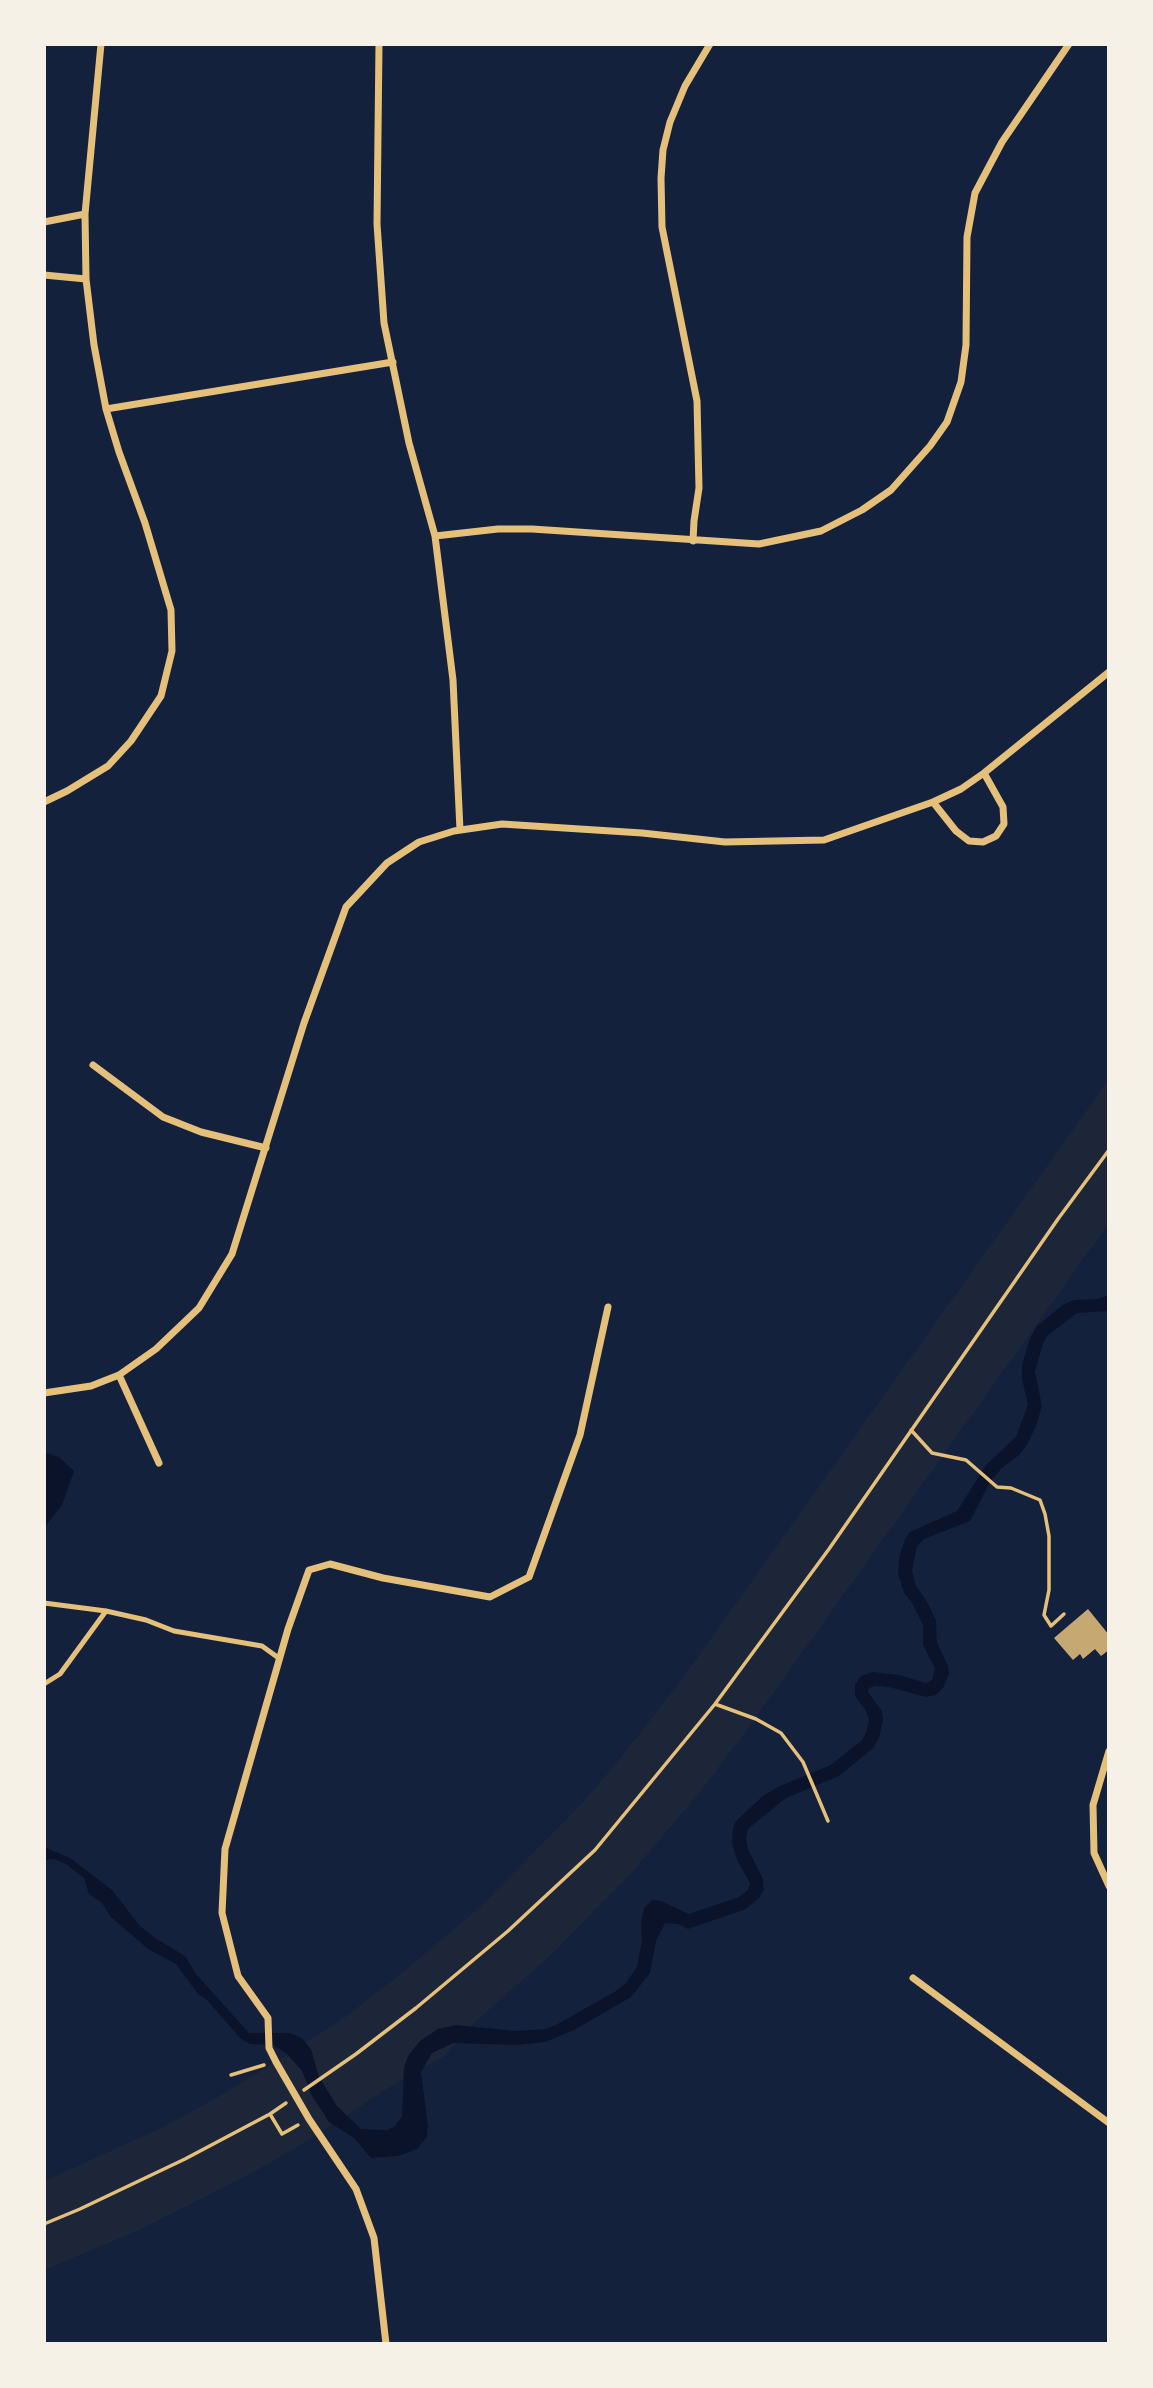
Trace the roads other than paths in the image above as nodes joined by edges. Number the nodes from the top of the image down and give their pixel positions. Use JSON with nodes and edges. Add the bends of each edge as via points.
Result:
{"nodes":[{"id":1,"x":101,"y":44,"type":"edge"},
{"id":2,"x":379,"y":44,"type":"edge"},
{"id":3,"x":710,"y":44,"type":"edge"},
{"id":4,"x":1069,"y":44,"type":"edge"},
{"id":5,"x":85,"y":214,"type":"junction"},
{"id":6,"x":44,"y":222,"type":"edge"},
{"id":7,"x":44,"y":275,"type":"edge"},
{"id":8,"x":86,"y":279,"type":"junction"},
{"id":9,"x":393,"y":362,"type":"junction"},
{"id":10,"x":106,"y":409,"type":"junction"},
{"id":11,"x":435,"y":536,"type":"junction"},
{"id":12,"x":693,"y":541,"type":"junction"},
{"id":13,"x":1109,"y":672,"type":"edge"},
{"id":14,"x":984,"y":773,"type":"junction"},
{"id":15,"x":44,"y":802,"type":"edge"},
{"id":16,"x":933,"y":802,"type":"junction"},
{"id":17,"x":460,"y":830,"type":"junction"},
{"id":18,"x":93,"y":1065,"type":"dead end"},
{"id":19,"x":266,"y":1148,"type":"junction"},
{"id":20,"x":608,"y":1307,"type":"dead end"},
{"id":21,"x":119,"y":1375,"type":"junction"},
{"id":22,"x":44,"y":1393,"type":"edge"},
{"id":23,"x":159,"y":1463,"type":"dead end"},
{"id":24,"x":44,"y":1603,"type":"edge"},
{"id":25,"x":106,"y":1611,"type":"junction"},
{"id":26,"x":280,"y":1660,"type":"junction"},
{"id":27,"x":44,"y":1684,"type":"edge"},
{"id":28,"x":1109,"y":1751,"type":"edge"},
{"id":29,"x":1109,"y":1886,"type":"edge"},
{"id":30,"x":913,"y":1978,"type":"dead end"},
{"id":31,"x":1109,"y":2123,"type":"edge"},
{"id":32,"x":387,"y":2344,"type":"edge"}],
"edges":[{"from":1,"to":5,"type":"street"},
{"from":2,"to":9,"type":"street","via":[[377,224],[384,323]]},
{"from":3,"to":12,"type":"street","via":[[670,122],[661,178],[662,227],[697,401],[699,488]]},
{"from":4,"to":12,"type":"street","via":[[1002,142],[975,193],[967,237],[961,382],[947,422],[930,446],[891,490],[821,531],[759,544]]},
{"from":5,"to":6,"type":"street"},
{"from":5,"to":8,"type":"street"},
{"from":7,"to":8,"type":"street"},
{"from":8,"to":10,"type":"street"},
{"from":9,"to":10,"type":"street"},
{"from":9,"to":11,"type":"street"},
{"from":10,"to":15,"type":"street","via":[[171,610],[172,650],[161,696],[131,741],[108,766]]},
{"from":11,"to":12,"type":"street","via":[[532,528]]},
{"from":11,"to":17,"type":"street","via":[[453,680]]},
{"from":13,"to":14,"type":"street"},
{"from":14,"to":16,"type":"street"},
{"from":14,"to":16,"type":"street","via":[[1003,807],[1004,824],[996,836],[983,842],[969,841]]},
{"from":16,"to":17,"type":"street","via":[[824,840],[725,842],[502,824]]},
{"from":17,"to":19,"type":"street","via":[[419,842],[387,863],[346,907]]},
{"from":18,"to":19,"type":"street","via":[[163,1117]]},
{"from":19,"to":21,"type":"street","via":[[232,1254],[200,1307],[156,1349]]},
{"from":20,"to":26,"type":"street","via":[[580,1435],[529,1577],[491,1597],[330,1564],[309,1570]]},
{"from":21,"to":22,"type":"street","via":[[91,1386]]},
{"from":21,"to":23,"type":"street"},
{"from":24,"to":25,"type":"lane"},
{"from":25,"to":26,"type":"lane","via":[[174,1631],[262,1646]]},
{"from":25,"to":27,"type":"lane","via":[[60,1674]]},
{"from":26,"to":32,"type":"street","via":[[225,1849],[222,1913],[238,1976],[268,2018],[269,2048],[356,2189],[374,2238]]},
{"from":28,"to":29,"type":"street","via":[[1093,1805],[1094,1853]]},
{"from":30,"to":31,"type":"street"}]}
